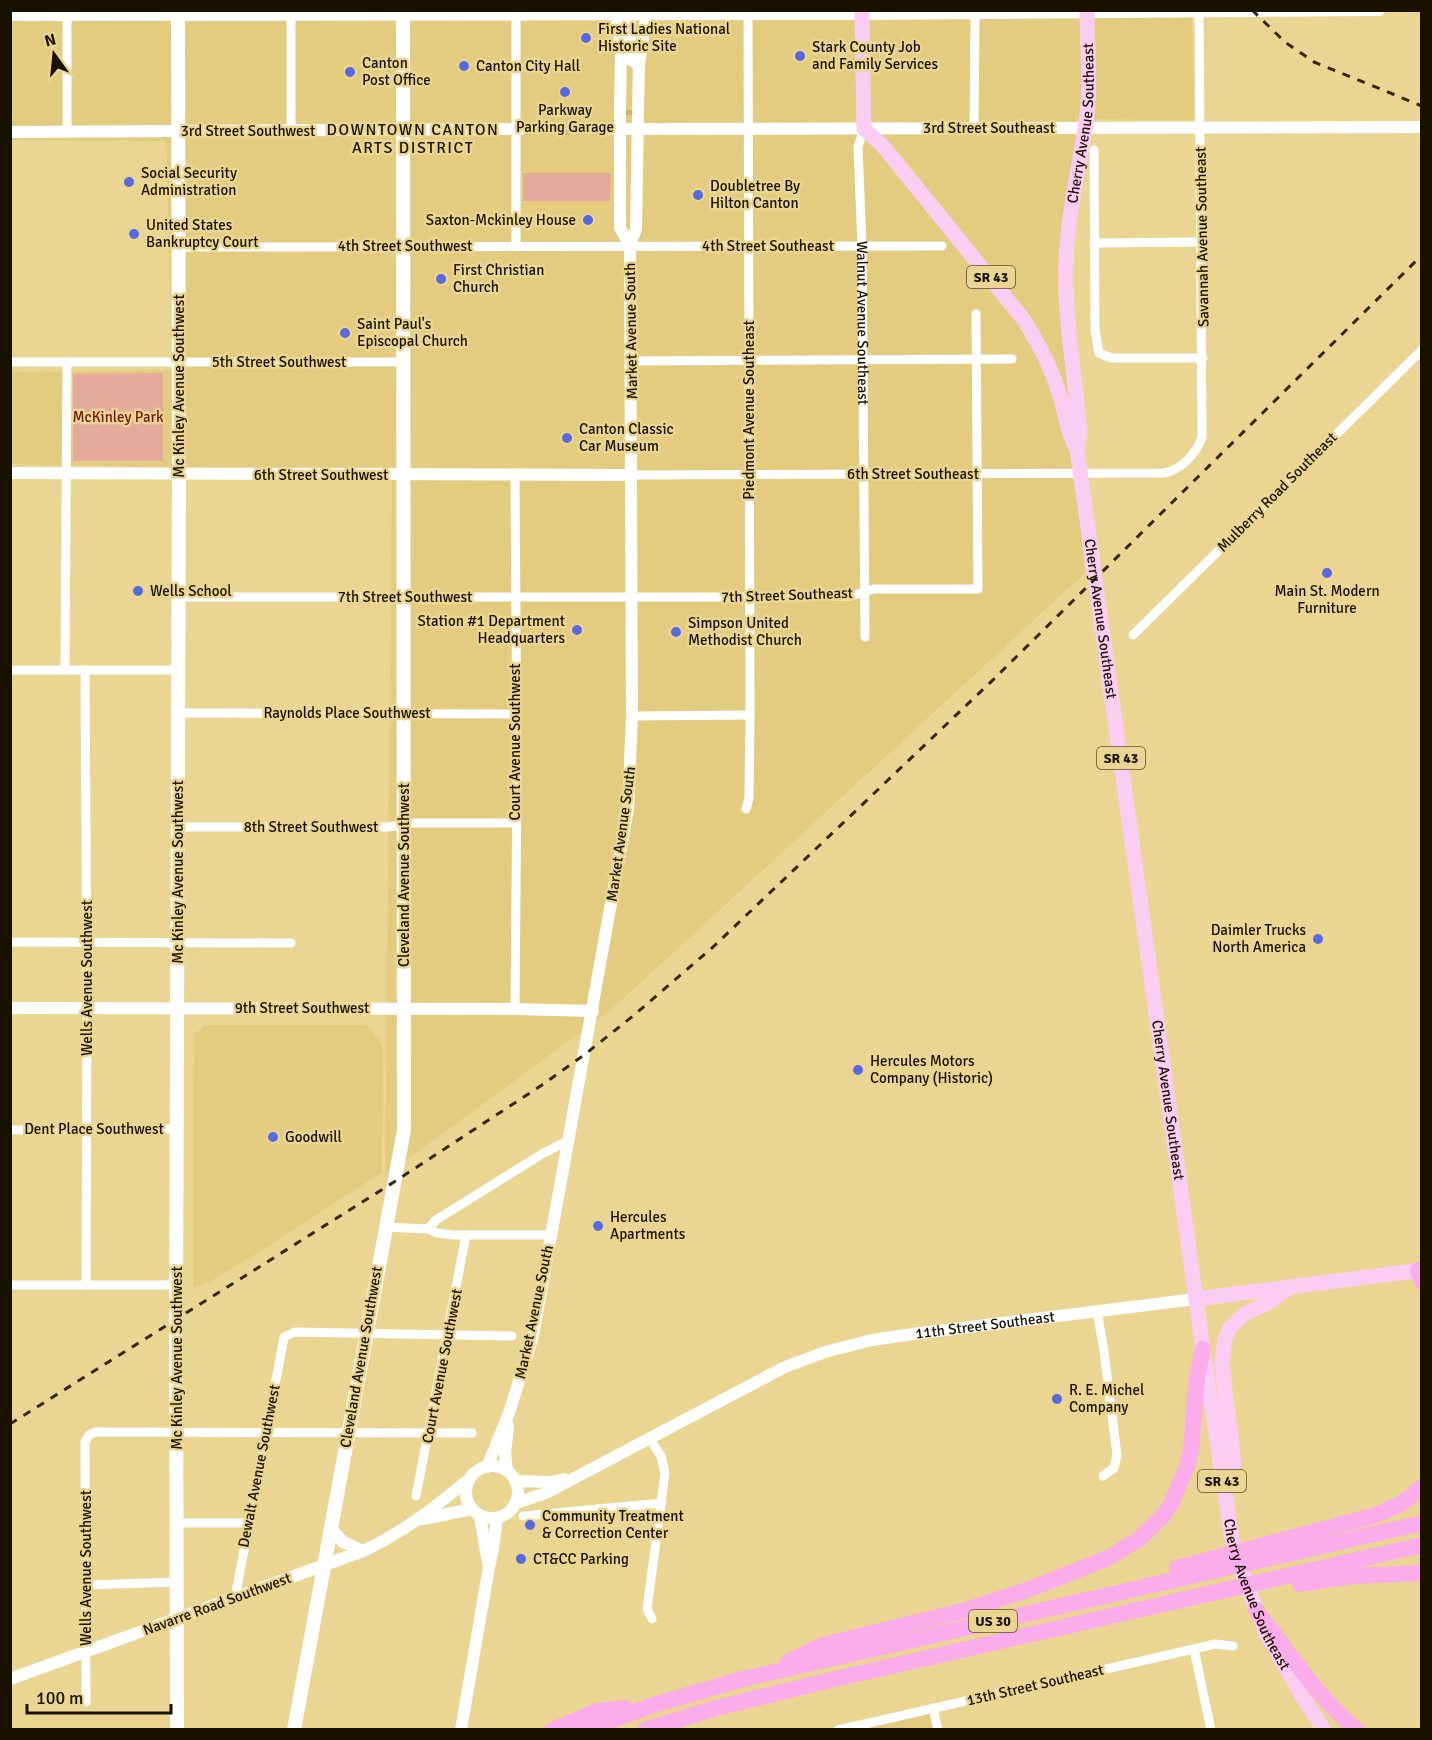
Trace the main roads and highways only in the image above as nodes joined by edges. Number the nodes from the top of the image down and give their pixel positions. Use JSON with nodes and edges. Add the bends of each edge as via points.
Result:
{"nodes":[{"id":1,"x":403,"y":12,"type":"edge"},
{"id":2,"x":862,"y":12,"type":"edge"},
{"id":3,"x":1087,"y":12,"type":"edge"},
{"id":4,"x":178,"y":13,"type":"edge"},
{"id":5,"x":864,"y":129,"type":"joint"},
{"id":6,"x":1077,"y":449,"type":"junction"},
{"id":7,"x":1420,"y":1274,"type":"edge"},
{"id":8,"x":1290,"y":1287,"type":"junction"},
{"id":9,"x":1196,"y":1299,"type":"junction"},
{"id":10,"x":1203,"y":1349,"type":"junction"},
{"id":11,"x":1422,"y":1487,"type":"edge"},
{"id":12,"x":1224,"y":1495,"type":"junction"},
{"id":13,"x":1422,"y":1522,"type":"edge"},
{"id":14,"x":1422,"y":1545,"type":"edge"},
{"id":15,"x":1262,"y":1553,"type":"junction"},
{"id":16,"x":1422,"y":1573,"type":"edge"},
{"id":17,"x":1273,"y":1585,"type":"junction"},
{"id":18,"x":1256,"y":1610,"type":"junction"},
{"id":19,"x":764,"y":1674,"type":"junction"},
{"id":20,"x":769,"y":1695,"type":"junction"},
{"id":21,"x":653,"y":1705,"type":"junction"},
{"id":22,"x":177,"y":1730,"type":"edge"},
{"id":23,"x":294,"y":1730,"type":"edge"},
{"id":24,"x":552,"y":1730,"type":"edge"},
{"id":25,"x":586,"y":1730,"type":"edge"},
{"id":26,"x":645,"y":1730,"type":"edge"},
{"id":27,"x":680,"y":1730,"type":"edge"},
{"id":28,"x":1324,"y":1730,"type":"edge"},
{"id":29,"x":1358,"y":1730,"type":"edge"}],
"edges":[{"from":1,"to":23,"type":"main road","name":"Cleveland Avenue Southwest","via":[[404,1130]]},
{"from":2,"to":5,"type":"main road","name":"Walnut Avenue Southeast"},
{"from":3,"to":6,"type":"main road","name":"Cherry Avenue Southeast","number":"SR 43","via":[[1086,128],[1074,189],[1066,267],[1067,322],[1080,430]]},
{"from":4,"to":22,"type":"main road","name":"Mc Kinley Avenue Southwest"},
{"from":5,"to":6,"type":"main road","name":"Cherry Avenue Southeast","number":"SR 43","via":[[883,146],[1028,327],[1053,374],[1068,431]]},
{"from":6,"to":9,"type":"main road","name":"Cherry Avenue Southeast","number":"SR 43"},
{"from":7,"to":8,"type":"main road","name":"11th Street Southeast"},
{"from":8,"to":9,"type":"main road","name":"11th Street Southeast"},
{"from":8,"to":12,"type":"main road","via":[[1244,1314],[1225,1339],[1222,1364],[1234,1463]]},
{"from":9,"to":10,"type":"main road","name":"Cherry Avenue Southeast","number":"SR 43"},
{"from":10,"to":12,"type":"main road","name":"Cherry Avenue Southeast","number":"SR 43"},
{"from":10,"to":19,"type":"highway","via":[[1187,1467],[1171,1504],[1139,1539],[1108,1557],[1027,1590],[951,1614],[823,1645]]},
{"from":11,"to":15,"type":"highway","via":[[1402,1503],[1376,1515]]},
{"from":12,"to":18,"type":"main road","name":"Cherry Avenue Southeast","number":"SR 43","via":[[1232,1539]]},
{"from":13,"to":15,"type":"highway"},
{"from":14,"to":17,"type":"highway","number":"US 30"},
{"from":15,"to":19,"type":"highway","number":"US 30","via":[[1089,1599]]},
{"from":16,"to":17,"type":"highway"},
{"from":17,"to":20,"type":"highway","number":"US 30","via":[[1114,1616]]},
{"from":18,"to":28,"type":"main road","name":"Cherry Avenue Southeast","number":"SR 43","via":[[1287,1671]]},
{"from":18,"to":29,"type":"highway","via":[[1339,1714]]},
{"from":19,"to":21,"type":"highway","number":"US 30"},
{"from":20,"to":26,"type":"highway","number":"US 30"},
{"from":20,"to":27,"type":"highway"},
{"from":21,"to":24,"type":"highway","via":[[597,1711]]},
{"from":21,"to":25,"type":"highway","number":"US 30"}]}
